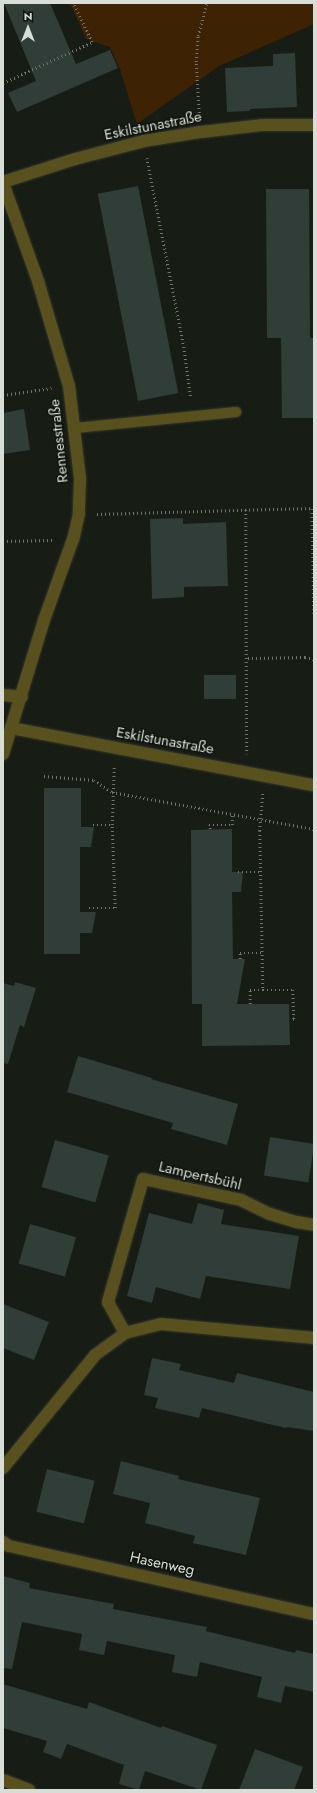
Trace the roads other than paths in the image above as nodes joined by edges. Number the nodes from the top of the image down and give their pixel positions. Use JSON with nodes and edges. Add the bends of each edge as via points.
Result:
{"nodes":[{"id":1,"x":314,"y":125,"type":"edge"},
{"id":2,"x":3,"y":183,"type":"edge"},
{"id":3,"x":236,"y":412,"type":"dead end"},
{"id":4,"x":75,"y":428,"type":"junction"},
{"id":5,"x":3,"y":695,"type":"edge"},
{"id":6,"x":22,"y":697,"type":"junction"},
{"id":7,"x":11,"y":728,"type":"junction"},
{"id":8,"x":3,"y":754,"type":"edge"},
{"id":9,"x":314,"y":785,"type":"edge"},
{"id":10,"x":314,"y":1225,"type":"edge"},
{"id":11,"x":124,"y":1334,"type":"junction"},
{"id":12,"x":314,"y":1338,"type":"edge"},
{"id":13,"x":3,"y":1468,"type":"edge"},
{"id":14,"x":3,"y":1542,"type":"edge"},
{"id":15,"x":314,"y":1614,"type":"edge"},
{"id":16,"x":3,"y":1780,"type":"edge"},
{"id":17,"x":29,"y":1790,"type":"edge"}],
"edges":[{"from":1,"to":2,"type":"street","name":"Eskilstunastraße","via":[[262,125],[138,142],[75,159]]},
{"from":2,"to":4,"type":"street","name":"Rennesstraße","via":[[38,281],[69,386]]},
{"from":3,"to":4,"type":"lane"},
{"from":4,"to":6,"type":"street","name":"Rennesstraße","via":[[80,478],[79,514],[74,539],[44,620]]},
{"from":5,"to":6,"type":"street"},
{"from":6,"to":7,"type":"street","name":"Rennesstraße"},
{"from":7,"to":8,"type":"street","name":"Rennesstraße"},
{"from":7,"to":9,"type":"street","name":"Eskilstunastraße"},
{"from":10,"to":11,"type":"street","name":"Lampertsbühl","via":[[270,1214],[241,1200],[143,1179],[108,1302]]},
{"from":11,"to":12,"type":"street","via":[[161,1324]]},
{"from":11,"to":13,"type":"street","via":[[95,1355]]},
{"from":14,"to":15,"type":"street","name":"Hasenweg","via":[[9,1546]]},
{"from":16,"to":17,"type":"street"}]}
